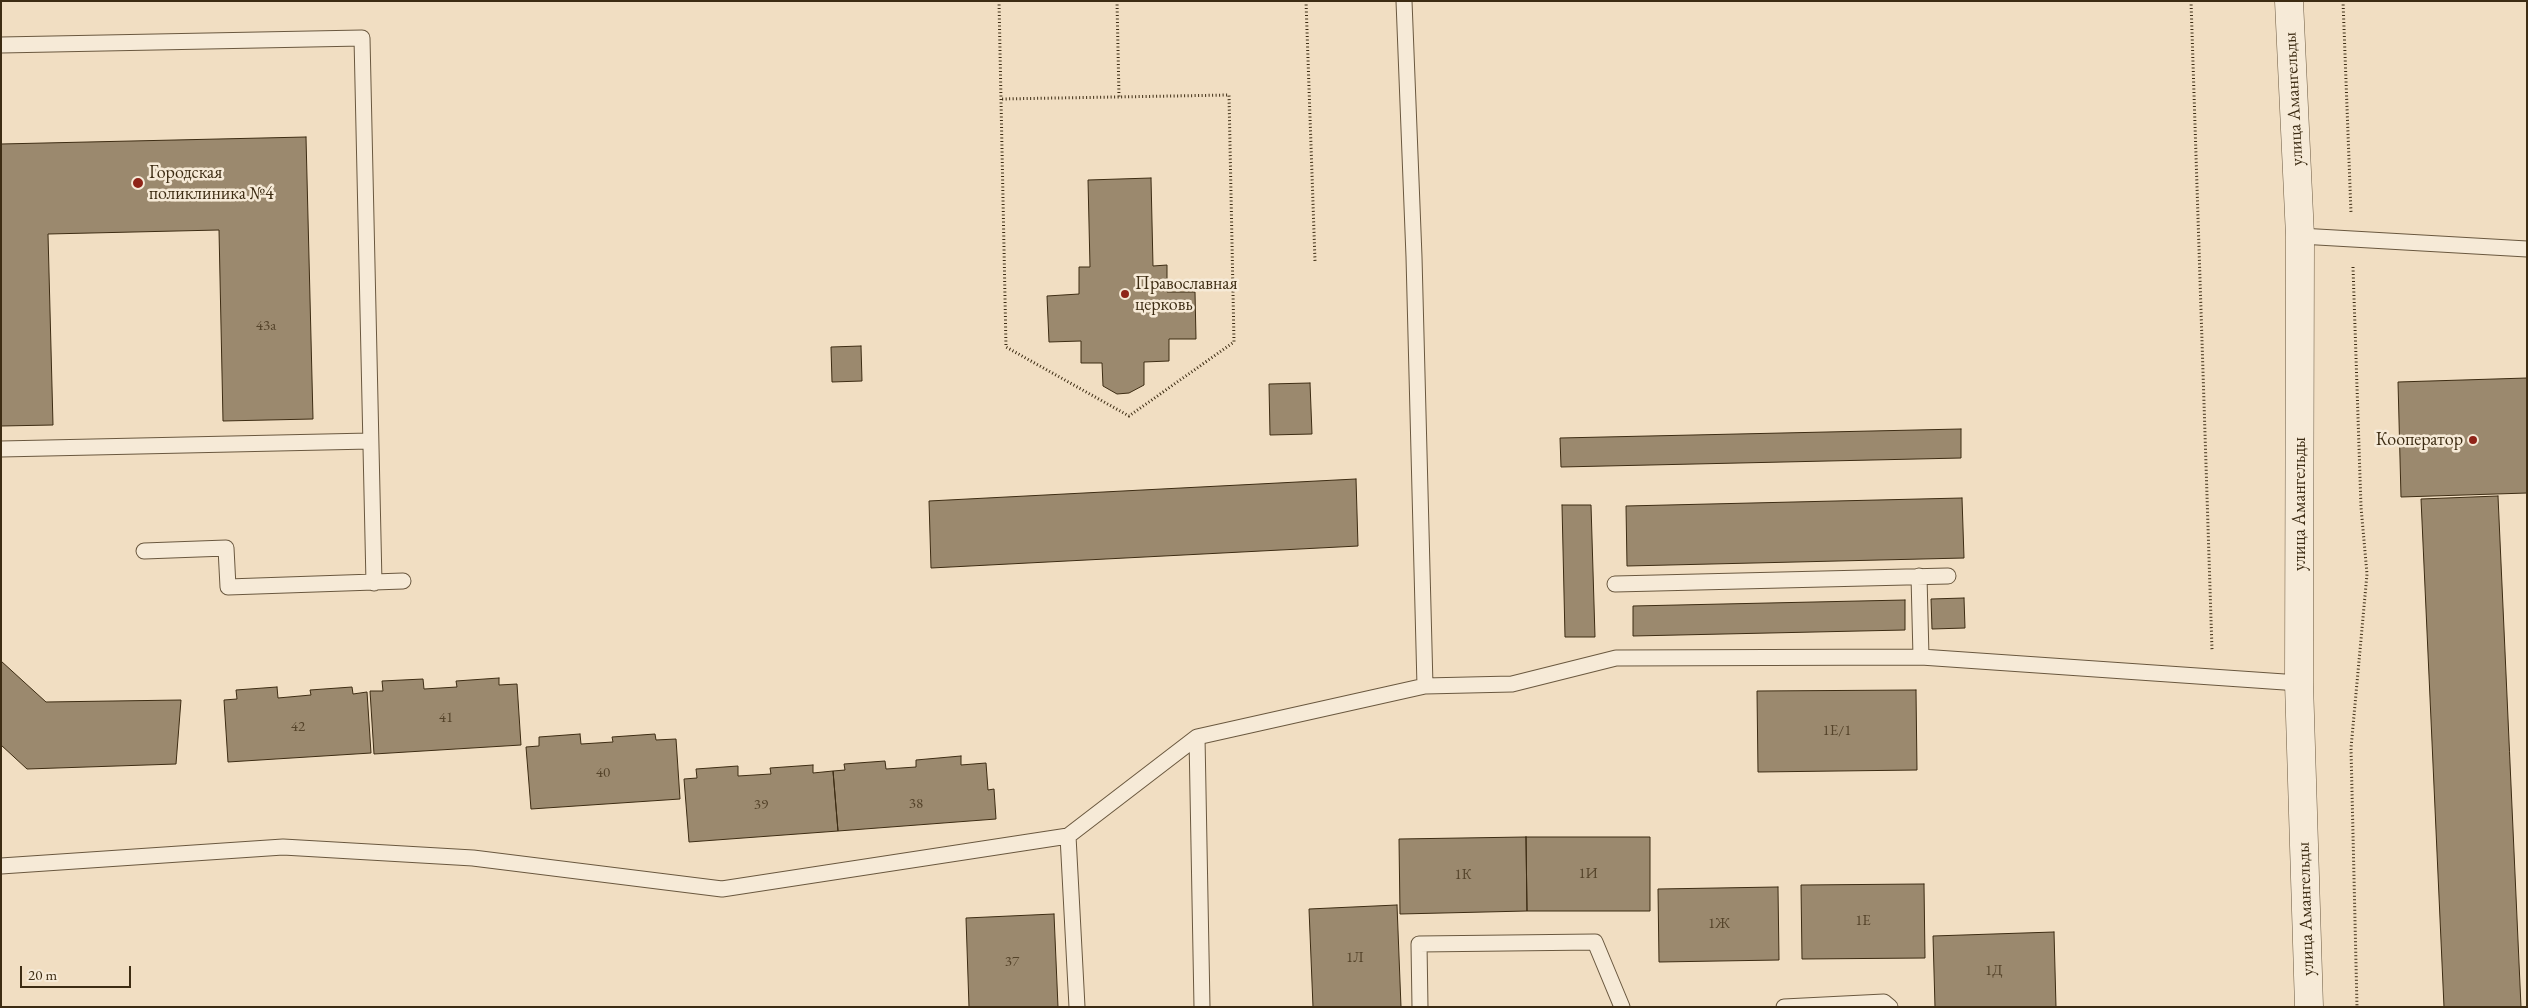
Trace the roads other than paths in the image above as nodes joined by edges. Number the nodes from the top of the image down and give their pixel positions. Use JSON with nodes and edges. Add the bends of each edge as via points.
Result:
{"nodes":[{"id":1,"x":1404,"y":1,"type":"edge"},
{"id":2,"x":2289,"y":1,"type":"edge"},
{"id":3,"x":1,"y":45,"type":"edge"},
{"id":4,"x":2300,"y":236,"type":"junction"},
{"id":5,"x":2527,"y":249,"type":"edge"},
{"id":6,"x":370,"y":441,"type":"junction"},
{"id":7,"x":1,"y":449,"type":"edge"},
{"id":8,"x":144,"y":551,"type":"dead end"},
{"id":9,"x":1919,"y":576,"type":"junction"},
{"id":10,"x":1948,"y":576,"type":"dead end"},
{"id":11,"x":403,"y":581,"type":"dead end"},
{"id":12,"x":374,"y":583,"type":"junction"},
{"id":13,"x":1615,"y":584,"type":"dead end"},
{"id":14,"x":1921,"y":657,"type":"junction"},
{"id":15,"x":2299,"y":683,"type":"junction"},
{"id":16,"x":1425,"y":686,"type":"junction"},
{"id":17,"x":1197,"y":737,"type":"junction"},
{"id":18,"x":1068,"y":836,"type":"junction"},
{"id":19,"x":1,"y":866,"type":"edge"},
{"id":20,"x":1077,"y":1007,"type":"edge"},
{"id":21,"x":1202,"y":1007,"type":"edge"},
{"id":22,"x":1420,"y":1007,"type":"edge"},
{"id":23,"x":1622,"y":1007,"type":"edge"},
{"id":24,"x":1784,"y":1007,"type":"edge"},
{"id":25,"x":1890,"y":1007,"type":"edge"},
{"id":26,"x":2309,"y":1007,"type":"edge"}],
"edges":[{"from":1,"to":16,"type":"lane"},
{"from":2,"to":4,"type":"street","name":"улица Амангельды"},
{"from":3,"to":6,"type":"lane","via":[[362,38]]},
{"from":4,"to":5,"type":"lane"},
{"from":4,"to":15,"type":"street","name":"улица Амангельды"},
{"from":6,"to":7,"type":"lane"},
{"from":6,"to":12,"type":"lane"},
{"from":8,"to":12,"type":"lane","via":[[226,548],[228,587]]},
{"from":9,"to":10,"type":"lane"},
{"from":9,"to":13,"type":"lane"},
{"from":9,"to":14,"type":"lane"},
{"from":11,"to":12,"type":"lane"},
{"from":14,"to":15,"type":"lane"},
{"from":14,"to":16,"type":"lane","via":[[1616,658],[1512,684]]},
{"from":15,"to":26,"type":"street","name":"улица Амангельды"},
{"from":16,"to":17,"type":"lane"},
{"from":17,"to":18,"type":"lane"},
{"from":17,"to":21,"type":"lane"},
{"from":18,"to":19,"type":"lane","via":[[722,889],[474,858],[284,847]]},
{"from":18,"to":20,"type":"lane"},
{"from":22,"to":23,"type":"lane","via":[[1419,944],[1595,942]]},
{"from":24,"to":25,"type":"lane","via":[[1884,1002]]}]}
